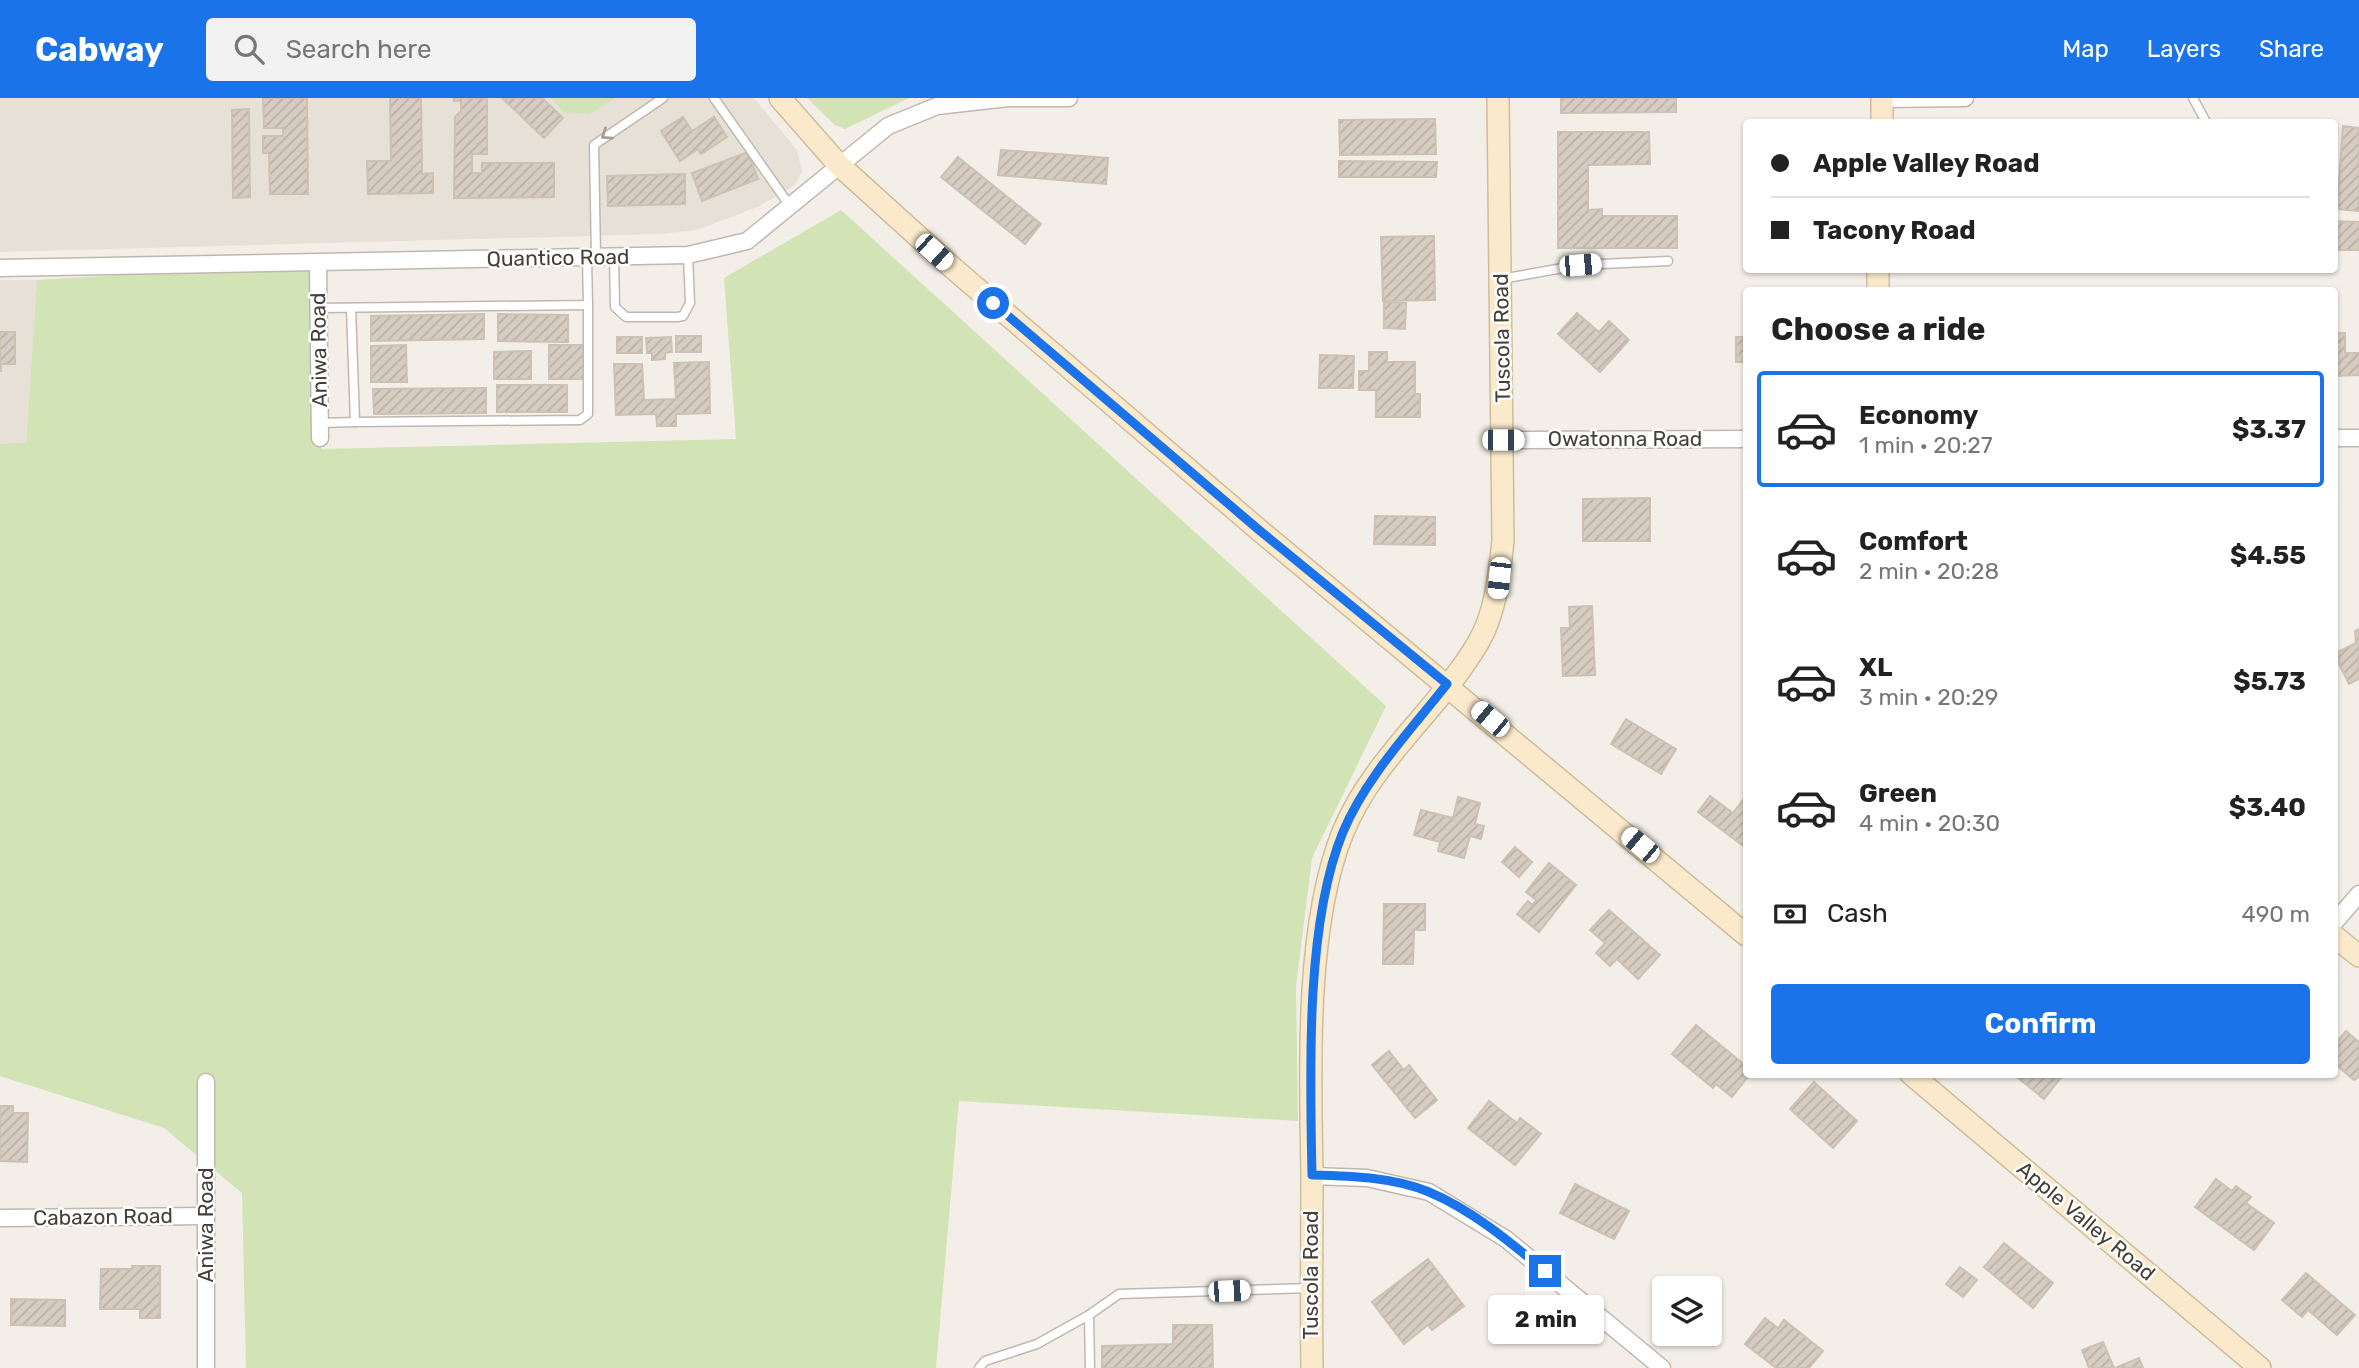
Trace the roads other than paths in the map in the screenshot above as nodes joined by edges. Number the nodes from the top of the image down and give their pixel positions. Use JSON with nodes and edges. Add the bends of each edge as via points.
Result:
{"nodes":[{"id":1,"x":663,"y":98,"type":"edge"},
{"id":2,"x":714,"y":98,"type":"edge"},
{"id":3,"x":780,"y":98,"type":"edge"},
{"id":4,"x":1069,"y":98,"type":"edge"},
{"id":5,"x":1498,"y":98,"type":"edge"},
{"id":6,"x":1882,"y":98,"type":"edge"},
{"id":7,"x":1965,"y":98,"type":"edge"},
{"id":8,"x":2193,"y":98,"type":"edge"},
{"id":9,"x":1882,"y":119,"type":"edge"},
{"id":10,"x":2204,"y":119,"type":"edge"},
{"id":11,"x":838,"y":164,"type":"junction"},
{"id":12,"x":790,"y":206,"type":"junction"},
{"id":13,"x":688,"y":255,"type":"junction"},
{"id":14,"x":591,"y":257,"type":"junction"},
{"id":15,"x":614,"y":257,"type":"junction"},
{"id":16,"x":1668,"y":261,"type":"dead end"},
{"id":17,"x":318,"y":263,"type":"junction"},
{"id":18,"x":0,"y":268,"type":"edge"},
{"id":19,"x":1501,"y":279,"type":"junction"},
{"id":20,"x":587,"y":305,"type":"junction"},
{"id":21,"x":319,"y":308,"type":"junction"},
{"id":22,"x":351,"y":308,"type":"junction"},
{"id":23,"x":355,"y":422,"type":"junction"},
{"id":24,"x":320,"y":430,"type":"joint"},
{"id":25,"x":2338,"y":438,"type":"edge"},
{"id":26,"x":2359,"y":438,"type":"edge"},
{"id":27,"x":1743,"y":439,"type":"edge"},
{"id":28,"x":1503,"y":440,"type":"junction"},
{"id":29,"x":1447,"y":684,"type":"junction"},
{"id":30,"x":2359,"y":894,"type":"edge"},
{"id":31,"x":2338,"y":918,"type":"edge"},
{"id":32,"x":1743,"y":932,"type":"edge"},
{"id":33,"x":2338,"y":939,"type":"edge"},
{"id":34,"x":2359,"y":956,"type":"edge"},
{"id":35,"x":1917,"y":1078,"type":"edge"},
{"id":36,"x":206,"y":1082,"type":"dead end"},
{"id":37,"x":1312,"y":1175,"type":"junction"},
{"id":38,"x":206,"y":1216,"type":"junction"},
{"id":39,"x":0,"y":1219,"type":"edge"},
{"id":40,"x":1311,"y":1288,"type":"junction"},
{"id":41,"x":1089,"y":1315,"type":"junction"},
{"id":42,"x":206,"y":1368,"type":"edge"},
{"id":43,"x":979,"y":1368,"type":"edge"},
{"id":44,"x":1090,"y":1368,"type":"edge"},
{"id":45,"x":1312,"y":1368,"type":"edge"},
{"id":46,"x":1662,"y":1368,"type":"edge"},
{"id":47,"x":2260,"y":1368,"type":"edge"}],
"edges":[{"from":1,"to":14,"type":"lane","one_way":true,"via":[[594,145]]},
{"from":2,"to":12,"type":"lane"},
{"from":3,"to":11,"type":"main road"},
{"from":4,"to":11,"type":"street","name":"Quantico Road","via":[[1008,98],[937,106],[888,126]]},
{"from":5,"to":19,"type":"main road","name":"Tuscola Road"},
{"from":6,"to":7,"type":"street"},
{"from":6,"to":9,"type":"main road"},
{"from":8,"to":10,"type":"lane"},
{"from":11,"to":12,"type":"street","name":"Quantico Road"},
{"from":11,"to":29,"type":"main road","via":[[1259,530]]},
{"from":12,"to":13,"type":"street","name":"Quantico Road","via":[[747,241]]},
{"from":13,"to":15,"type":"street","name":"Quantico Road"},
{"from":13,"to":15,"type":"lane","via":[[690,303],[683,316],[677,317],[626,317],[619,313]]},
{"from":14,"to":15,"type":"street","name":"Quantico Road"},
{"from":14,"to":17,"type":"street","name":"Quantico Road"},
{"from":14,"to":20,"type":"lane"},
{"from":16,"to":19,"type":"lane","via":[[1580,265]]},
{"from":17,"to":18,"type":"street","name":"Quantico Road"},
{"from":17,"to":21,"type":"street","name":"Aniwa Road"},
{"from":19,"to":28,"type":"main road","name":"Tuscola Road"},
{"from":20,"to":22,"type":"lane"},
{"from":20,"to":23,"type":"lane","via":[[588,414],[580,420]]},
{"from":21,"to":22,"type":"lane"},
{"from":21,"to":24,"type":"street","name":"Aniwa Road"},
{"from":22,"to":23,"type":"lane"},
{"from":23,"to":24,"type":"lane"},
{"from":25,"to":26,"type":"street"},
{"from":27,"to":28,"type":"street","name":"Owatonna Road"},
{"from":28,"to":29,"type":"main road","name":"Tuscola Road","via":[[1503,541],[1497,597],[1478,642]]},
{"from":29,"to":32,"type":"main road"},
{"from":29,"to":37,"type":"main road","name":"Tuscola Road","via":[[1379,771],[1343,832],[1325,897],[1314,990]]},
{"from":30,"to":31,"type":"street"},
{"from":33,"to":34,"type":"main road"},
{"from":35,"to":47,"type":"main road","name":"Apple Valley Road"},
{"from":36,"to":38,"type":"street","name":"Aniwa Road"},
{"from":37,"to":40,"type":"main road","name":"Tuscola Road"},
{"from":37,"to":46,"type":"street","via":[[1367,1178],[1429,1192],[1506,1238]]},
{"from":38,"to":39,"type":"street","name":"Cabazon Road"},
{"from":38,"to":42,"type":"street","name":"Aniwa Road"},
{"from":40,"to":41,"type":"lane","via":[[1119,1294]]},
{"from":40,"to":45,"type":"main road","name":"Tuscola Road"},
{"from":41,"to":43,"type":"lane","via":[[1037,1344],[985,1360]]},
{"from":41,"to":44,"type":"lane"}]}
